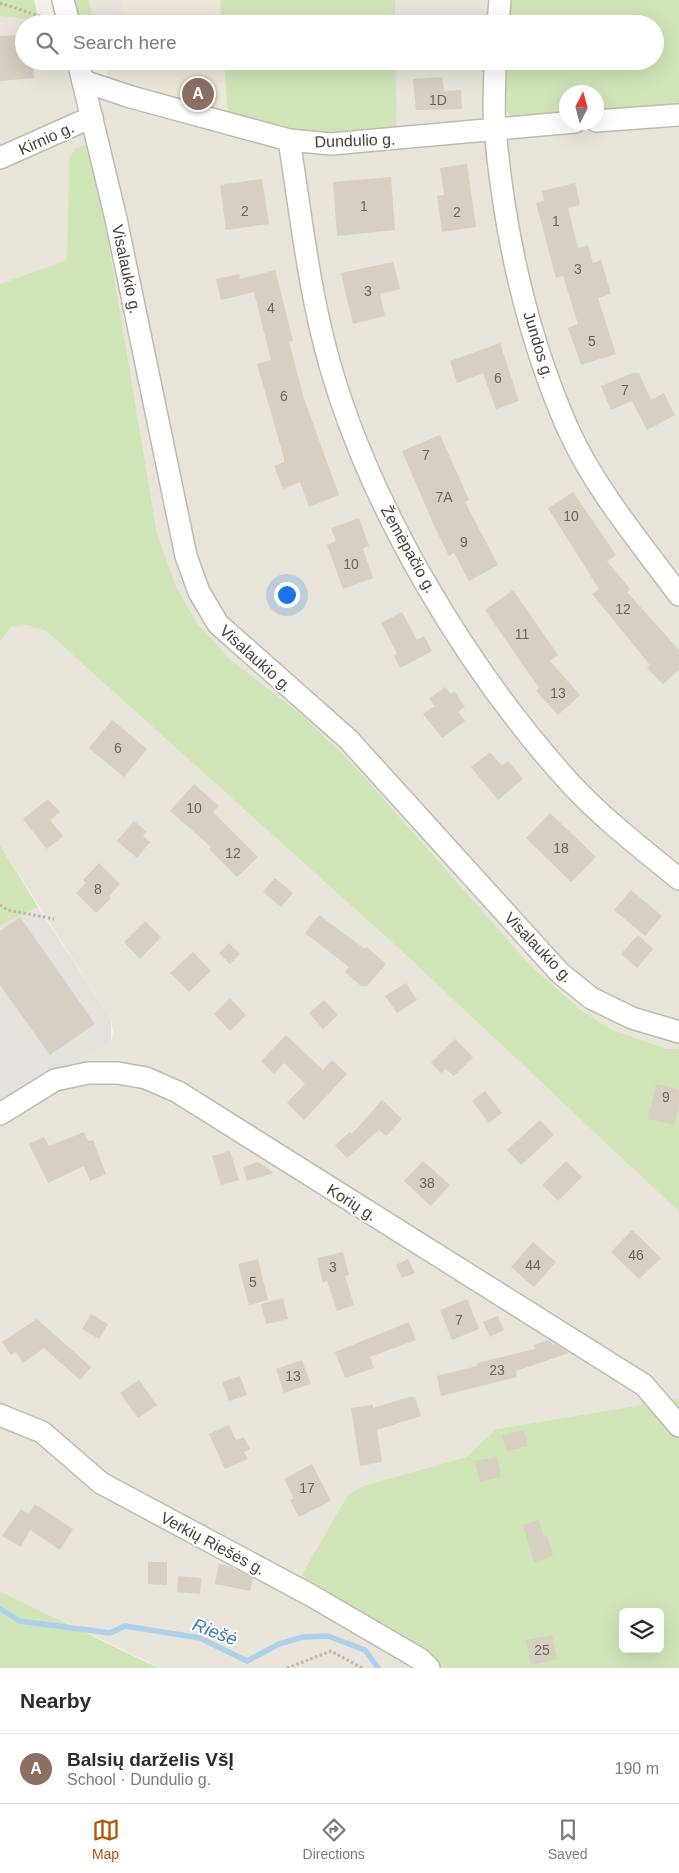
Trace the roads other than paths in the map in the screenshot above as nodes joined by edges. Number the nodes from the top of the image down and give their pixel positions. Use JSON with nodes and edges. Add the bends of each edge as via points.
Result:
{"nodes":[{"id":1,"x":63,"y":0,"type":"edge"},
{"id":2,"x":500,"y":0,"type":"edge"},
{"id":3,"x":67,"y":15,"type":"edge"},
{"id":4,"x":499,"y":15,"type":"edge"},
{"id":5,"x":495,"y":70,"type":"edge"},
{"id":6,"x":81,"y":71,"type":"edge"},
{"id":7,"x":679,"y":115,"type":"edge"},
{"id":8,"x":92,"y":117,"type":"junction"},
{"id":9,"x":604,"y":120,"type":"edge"},
{"id":10,"x":559,"y":123,"type":"edge"},
{"id":11,"x":495,"y":128,"type":"junction"},
{"id":12,"x":289,"y":140,"type":"junction"},
{"id":13,"x":0,"y":158,"type":"edge"},
{"id":14,"x":679,"y":595,"type":"edge"},
{"id":15,"x":679,"y":879,"type":"edge"},
{"id":16,"x":679,"y":1032,"type":"edge"},
{"id":17,"x":0,"y":1114,"type":"edge"},
{"id":18,"x":0,"y":1415,"type":"edge"},
{"id":19,"x":679,"y":1426,"type":"edge"},
{"id":20,"x":429,"y":1668,"type":"edge"}],
"edges":[{"from":1,"to":3,"type":"street"},
{"from":2,"to":4,"type":"street"},
{"from":5,"to":11,"type":"street","name":"Jundos g."},
{"from":6,"to":8,"type":"street","name":"Visalaukio g."},
{"from":6,"to":12,"type":"street","name":"Dundulio g.","via":[[131,97]]},
{"from":7,"to":9,"type":"street"},
{"from":8,"to":13,"type":"street","name":"Kirnio g."},
{"from":8,"to":16,"type":"street","name":"Visalaukio g.","via":[[186,556],[199,592],[218,624],[348,739],[560,973],[591,998],[632,1018]]},
{"from":10,"to":11,"type":"street","name":"Dundulio g."},
{"from":11,"to":12,"type":"street","name":"Dundulio g.","via":[[331,144]]},
{"from":11,"to":14,"type":"street","name":"Jundos g.","via":[[508,217],[524,294],[547,374],[565,420],[588,467]]},
{"from":12,"to":15,"type":"street","name":"Žemėpačio g.","via":[[313,291],[330,365],[369,472],[408,553],[479,666],[528,734],[613,826]]},
{"from":17,"to":19,"type":"street","name":"Korių g.","via":[[55,1080],[88,1073],[118,1073],[146,1078],[178,1092],[644,1385]]},
{"from":18,"to":20,"type":"street","name":"Verkių Riešės g.","via":[[42,1432],[101,1483],[312,1596],[420,1659]]}]}
